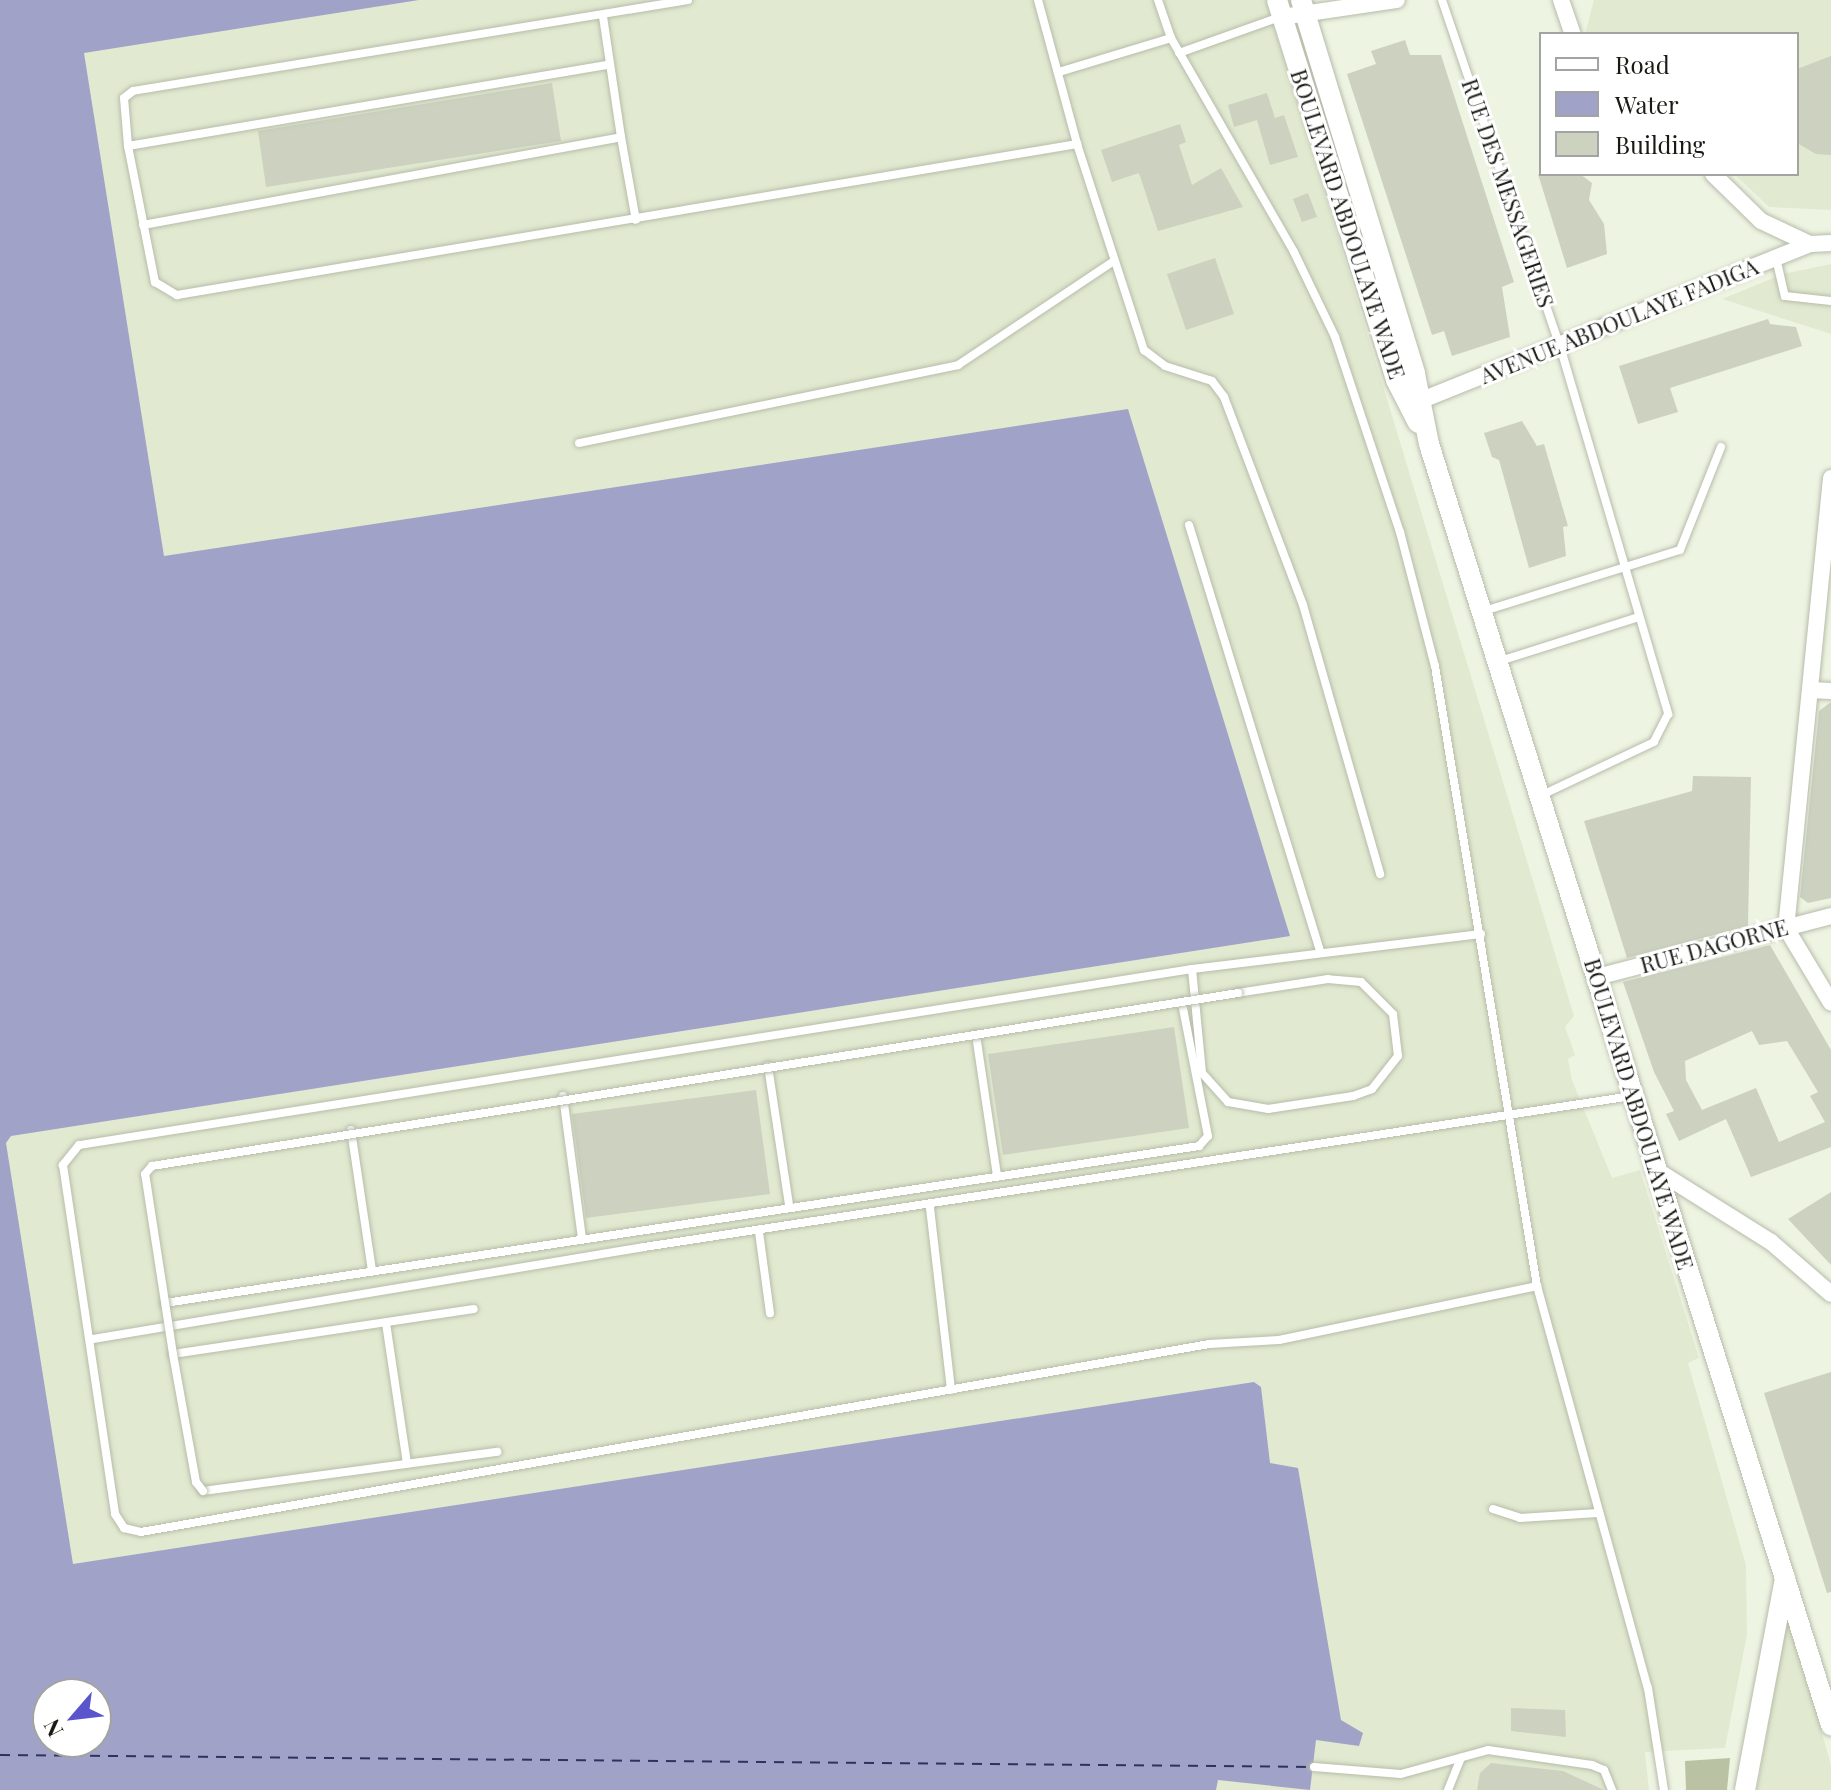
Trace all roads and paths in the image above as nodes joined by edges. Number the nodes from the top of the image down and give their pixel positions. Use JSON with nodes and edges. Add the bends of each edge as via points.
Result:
{"nodes":[{"id":1,"x":688,"y":0,"type":"edge"},
{"id":2,"x":1038,"y":0,"type":"edge"},
{"id":3,"x":1158,"y":0,"type":"edge"},
{"id":4,"x":1397,"y":0,"type":"edge"},
{"id":5,"x":1442,"y":0,"type":"edge"},
{"id":6,"x":1561,"y":0,"type":"edge"},
{"id":7,"x":1303,"y":6,"type":"edge"},
{"id":8,"x":1280,"y":8,"type":"edge"},
{"id":9,"x":603,"y":16,"type":"junction"},
{"id":10,"x":1572,"y":32,"type":"edge"},
{"id":11,"x":1171,"y":38,"type":"junction"},
{"id":12,"x":1179,"y":53,"type":"junction"},
{"id":13,"x":608,"y":65,"type":"junction"},
{"id":14,"x":1059,"y":72,"type":"junction"},
{"id":15,"x":621,"y":137,"type":"junction"},
{"id":16,"x":1077,"y":144,"type":"junction"},
{"id":17,"x":128,"y":146,"type":"junction"},
{"id":18,"x":1715,"y":176,"type":"edge"},
{"id":19,"x":636,"y":220,"type":"junction"},
{"id":20,"x":143,"y":225,"type":"junction"},
{"id":21,"x":1831,"y":243,"type":"edge"},
{"id":22,"x":1810,"y":244,"type":"junction"},
{"id":23,"x":1776,"y":258,"type":"junction"},
{"id":24,"x":1114,"y":261,"type":"junction"},
{"id":25,"x":1831,"y":301,"type":"edge"},
{"id":26,"x":1560,"y":346,"type":"junction"},
{"id":27,"x":1414,"y":403,"type":"junction"},
{"id":28,"x":579,"y":443,"type":"dead end"},
{"id":29,"x":1721,"y":447,"type":"dead end"},
{"id":30,"x":1831,"y":478,"type":"edge"},
{"id":31,"x":1189,"y":525,"type":"dead end"},
{"id":32,"x":1626,"y":569,"type":"junction"},
{"id":33,"x":1484,"y":611,"type":"junction"},
{"id":34,"x":1639,"y":617,"type":"junction"},
{"id":35,"x":1499,"y":661,"type":"junction"},
{"id":36,"x":1810,"y":690,"type":"junction"},
{"id":37,"x":1831,"y":691,"type":"edge"},
{"id":38,"x":1542,"y":795,"type":"junction"},
{"id":39,"x":1380,"y":874,"type":"dead end"},
{"id":40,"x":1831,"y":916,"type":"edge"},
{"id":41,"x":1786,"y":928,"type":"junction"},
{"id":42,"x":1481,"y":934,"type":"junction"},
{"id":43,"x":1320,"y":951,"type":"junction"},
{"id":44,"x":1192,"y":969,"type":"junction"},
{"id":45,"x":1597,"y":977,"type":"junction"},
{"id":46,"x":1182,"y":1003,"type":"junction"},
{"id":47,"x":1831,"y":1003,"type":"edge"},
{"id":48,"x":976,"y":1035,"type":"junction"},
{"id":49,"x":768,"y":1066,"type":"junction"},
{"id":50,"x":563,"y":1096,"type":"junction"},
{"id":51,"x":1632,"y":1096,"type":"junction"},
{"id":52,"x":1511,"y":1115,"type":"junction"},
{"id":53,"x":351,"y":1130,"type":"junction"},
{"id":54,"x":1653,"y":1168,"type":"junction"},
{"id":55,"x":997,"y":1175,"type":"junction"},
{"id":56,"x":789,"y":1205,"type":"junction"},
{"id":57,"x":930,"y":1208,"type":"junction"},
{"id":58,"x":759,"y":1232,"type":"junction"},
{"id":59,"x":582,"y":1239,"type":"junction"},
{"id":60,"x":372,"y":1271,"type":"junction"},
{"id":61,"x":1537,"y":1286,"type":"junction"},
{"id":62,"x":1831,"y":1294,"type":"edge"},
{"id":63,"x":165,"y":1303,"type":"junction"},
{"id":64,"x":474,"y":1309,"type":"dead end"},
{"id":65,"x":770,"y":1313,"type":"dead end"},
{"id":66,"x":386,"y":1323,"type":"junction"},
{"id":67,"x":93,"y":1339,"type":"junction"},
{"id":68,"x":173,"y":1354,"type":"junction"},
{"id":69,"x":951,"y":1390,"type":"junction"},
{"id":70,"x":497,"y":1452,"type":"dead end"},
{"id":71,"x":407,"y":1463,"type":"junction"},
{"id":72,"x":1493,"y":1509,"type":"dead end"},
{"id":73,"x":1598,"y":1513,"type":"junction"},
{"id":74,"x":1785,"y":1574,"type":"junction"},
{"id":75,"x":1831,"y":1725,"type":"edge"},
{"id":76,"x":1461,"y":1756,"type":"junction"},
{"id":77,"x":1314,"y":1767,"type":"dead end"},
{"id":78,"x":1448,"y":1790,"type":"edge"},
{"id":79,"x":1612,"y":1790,"type":"edge"},
{"id":80,"x":1664,"y":1790,"type":"edge"},
{"id":81,"x":1745,"y":1790,"type":"edge"}],
"edges":[{"from":1,"to":9,"type":"lane"},
{"from":2,"to":14,"type":"lane"},
{"from":3,"to":11,"type":"lane"},
{"from":4,"to":7,"type":"street"},
{"from":5,"to":26,"type":"lane","name":"RUE DES MESSAGERIES"},
{"from":6,"to":10,"type":"street"},
{"from":7,"to":8,"type":"street"},
{"from":7,"to":27,"type":"street","name":"BOULEVARD ABDOULAYE WADE"},
{"from":8,"to":12,"type":"lane"},
{"from":8,"to":27,"type":"street","name":"BOULEVARD ABDOULAYE WADE"},
{"from":9,"to":13,"type":"lane"},
{"from":9,"to":17,"type":"lane","via":[[141,87],[124,98]]},
{"from":11,"to":12,"type":"lane"},
{"from":11,"to":14,"type":"lane"},
{"from":12,"to":42,"type":"lane","via":[[1294,252],[1365,417],[1435,666]]},
{"from":13,"to":15,"type":"lane"},
{"from":13,"to":17,"type":"lane"},
{"from":14,"to":16,"type":"lane"},
{"from":15,"to":19,"type":"lane"},
{"from":15,"to":20,"type":"lane"},
{"from":16,"to":19,"type":"lane"},
{"from":16,"to":24,"type":"lane"},
{"from":17,"to":20,"type":"lane"},
{"from":18,"to":22,"type":"street","via":[[1761,221]]},
{"from":19,"to":20,"type":"lane","via":[[177,295],[155,282]]},
{"from":21,"to":22,"type":"street","name":"AVENUE ABDOULAYE FADIGA"},
{"from":22,"to":23,"type":"street","name":"AVENUE ABDOULAYE FADIGA"},
{"from":23,"to":25,"type":"lane","via":[[1785,296]]},
{"from":23,"to":26,"type":"street","name":"AVENUE ABDOULAYE FADIGA"},
{"from":24,"to":28,"type":"lane","via":[[958,365]]},
{"from":24,"to":39,"type":"lane","via":[[1144,350],[1165,366],[1212,381],[1224,397],[1303,605]]},
{"from":26,"to":27,"type":"street","name":"AVENUE ABDOULAYE FADIGA"},
{"from":26,"to":32,"type":"lane","name":"RUE DES MESSAGERIES"},
{"from":27,"to":33,"type":"street","name":"BOULEVARD ABDOULAYE WADE"},
{"from":29,"to":32,"type":"lane","via":[[1680,550]]},
{"from":30,"to":36,"type":"street"},
{"from":31,"to":43,"type":"lane"},
{"from":32,"to":33,"type":"lane"},
{"from":32,"to":34,"type":"lane","name":"RUE DES MESSAGERIES"},
{"from":33,"to":35,"type":"street","name":"BOULEVARD ABDOULAYE WADE"},
{"from":34,"to":35,"type":"lane"},
{"from":34,"to":38,"type":"lane","name":"RUE DES MESSAGERIES","via":[[1667,725],[1654,742]]},
{"from":35,"to":38,"type":"street","name":"BOULEVARD ABDOULAYE WADE"},
{"from":36,"to":37,"type":"street"},
{"from":36,"to":41,"type":"street"},
{"from":38,"to":45,"type":"street","name":"BOULEVARD ABDOULAYE WADE"},
{"from":40,"to":41,"type":"street","name":"RUE DAGORNE"},
{"from":41,"to":45,"type":"street","name":"RUE DAGORNE"},
{"from":41,"to":47,"type":"street"},
{"from":42,"to":43,"type":"lane"},
{"from":42,"to":52,"type":"lane"},
{"from":43,"to":44,"type":"lane"},
{"from":44,"to":46,"type":"lane","bridge":true,"via":[[1195,984],[1196,999],[1197,1014],[1199,1029],[1202,1073],[1228,1102],[1268,1109],[1353,1096],[1372,1089],[1398,1056],[1393,1014],[1361,982],[1328,979],[1224,996],[1210,998],[1196,1000]]},
{"from":44,"to":67,"type":"lane","via":[[79,1145],[63,1165]]},
{"from":45,"to":51,"type":"street","name":"BOULEVARD ABDOULAYE WADE"},
{"from":46,"to":48,"type":"lane","bridge":true},
{"from":46,"to":55,"type":"lane","via":[[1205,1143]]},
{"from":48,"to":49,"type":"lane","bridge":true},
{"from":48,"to":55,"type":"lane"},
{"from":49,"to":50,"type":"lane","bridge":true},
{"from":49,"to":56,"type":"lane"},
{"from":50,"to":53,"type":"lane","bridge":true},
{"from":50,"to":59,"type":"lane"},
{"from":51,"to":52,"type":"lane"},
{"from":51,"to":54,"type":"street","name":"BOULEVARD ABDOULAYE WADE"},
{"from":52,"to":57,"type":"lane"},
{"from":52,"to":61,"type":"lane"},
{"from":53,"to":60,"type":"lane"},
{"from":53,"to":63,"type":"lane","bridge":true,"via":[[147,1169]]},
{"from":54,"to":62,"type":"street","via":[[1771,1242]]},
{"from":54,"to":74,"type":"street","name":"BOULEVARD ABDOULAYE WADE"},
{"from":55,"to":56,"type":"lane"},
{"from":56,"to":59,"type":"lane"},
{"from":57,"to":58,"type":"lane"},
{"from":57,"to":69,"type":"lane"},
{"from":58,"to":65,"type":"lane"},
{"from":58,"to":67,"type":"lane"},
{"from":59,"to":60,"type":"lane"},
{"from":60,"to":63,"type":"lane"},
{"from":61,"to":69,"type":"lane","via":[[1279,1340],[1209,1344]]},
{"from":61,"to":73,"type":"lane"},
{"from":63,"to":68,"type":"lane","bridge":true},
{"from":64,"to":66,"type":"lane"},
{"from":66,"to":68,"type":"lane"},
{"from":66,"to":71,"type":"lane"},
{"from":67,"to":69,"type":"lane","via":[[115,1514],[124,1528],[141,1532]]},
{"from":68,"to":71,"type":"lane","bridge":true,"via":[[196,1482],[203,1491]]},
{"from":70,"to":71,"type":"lane"},
{"from":72,"to":73,"type":"lane","via":[[1520,1518]]},
{"from":73,"to":80,"type":"lane","via":[[1648,1688]]},
{"from":74,"to":75,"type":"street"},
{"from":74,"to":81,"type":"street","name":"BOULEVARD ABDOULAYE WADE"},
{"from":76,"to":77,"type":"lane","via":[[1401,1774]]},
{"from":76,"to":78,"type":"lane"},
{"from":76,"to":79,"type":"lane","via":[[1488,1750],[1592,1765],[1604,1770]]}]}
